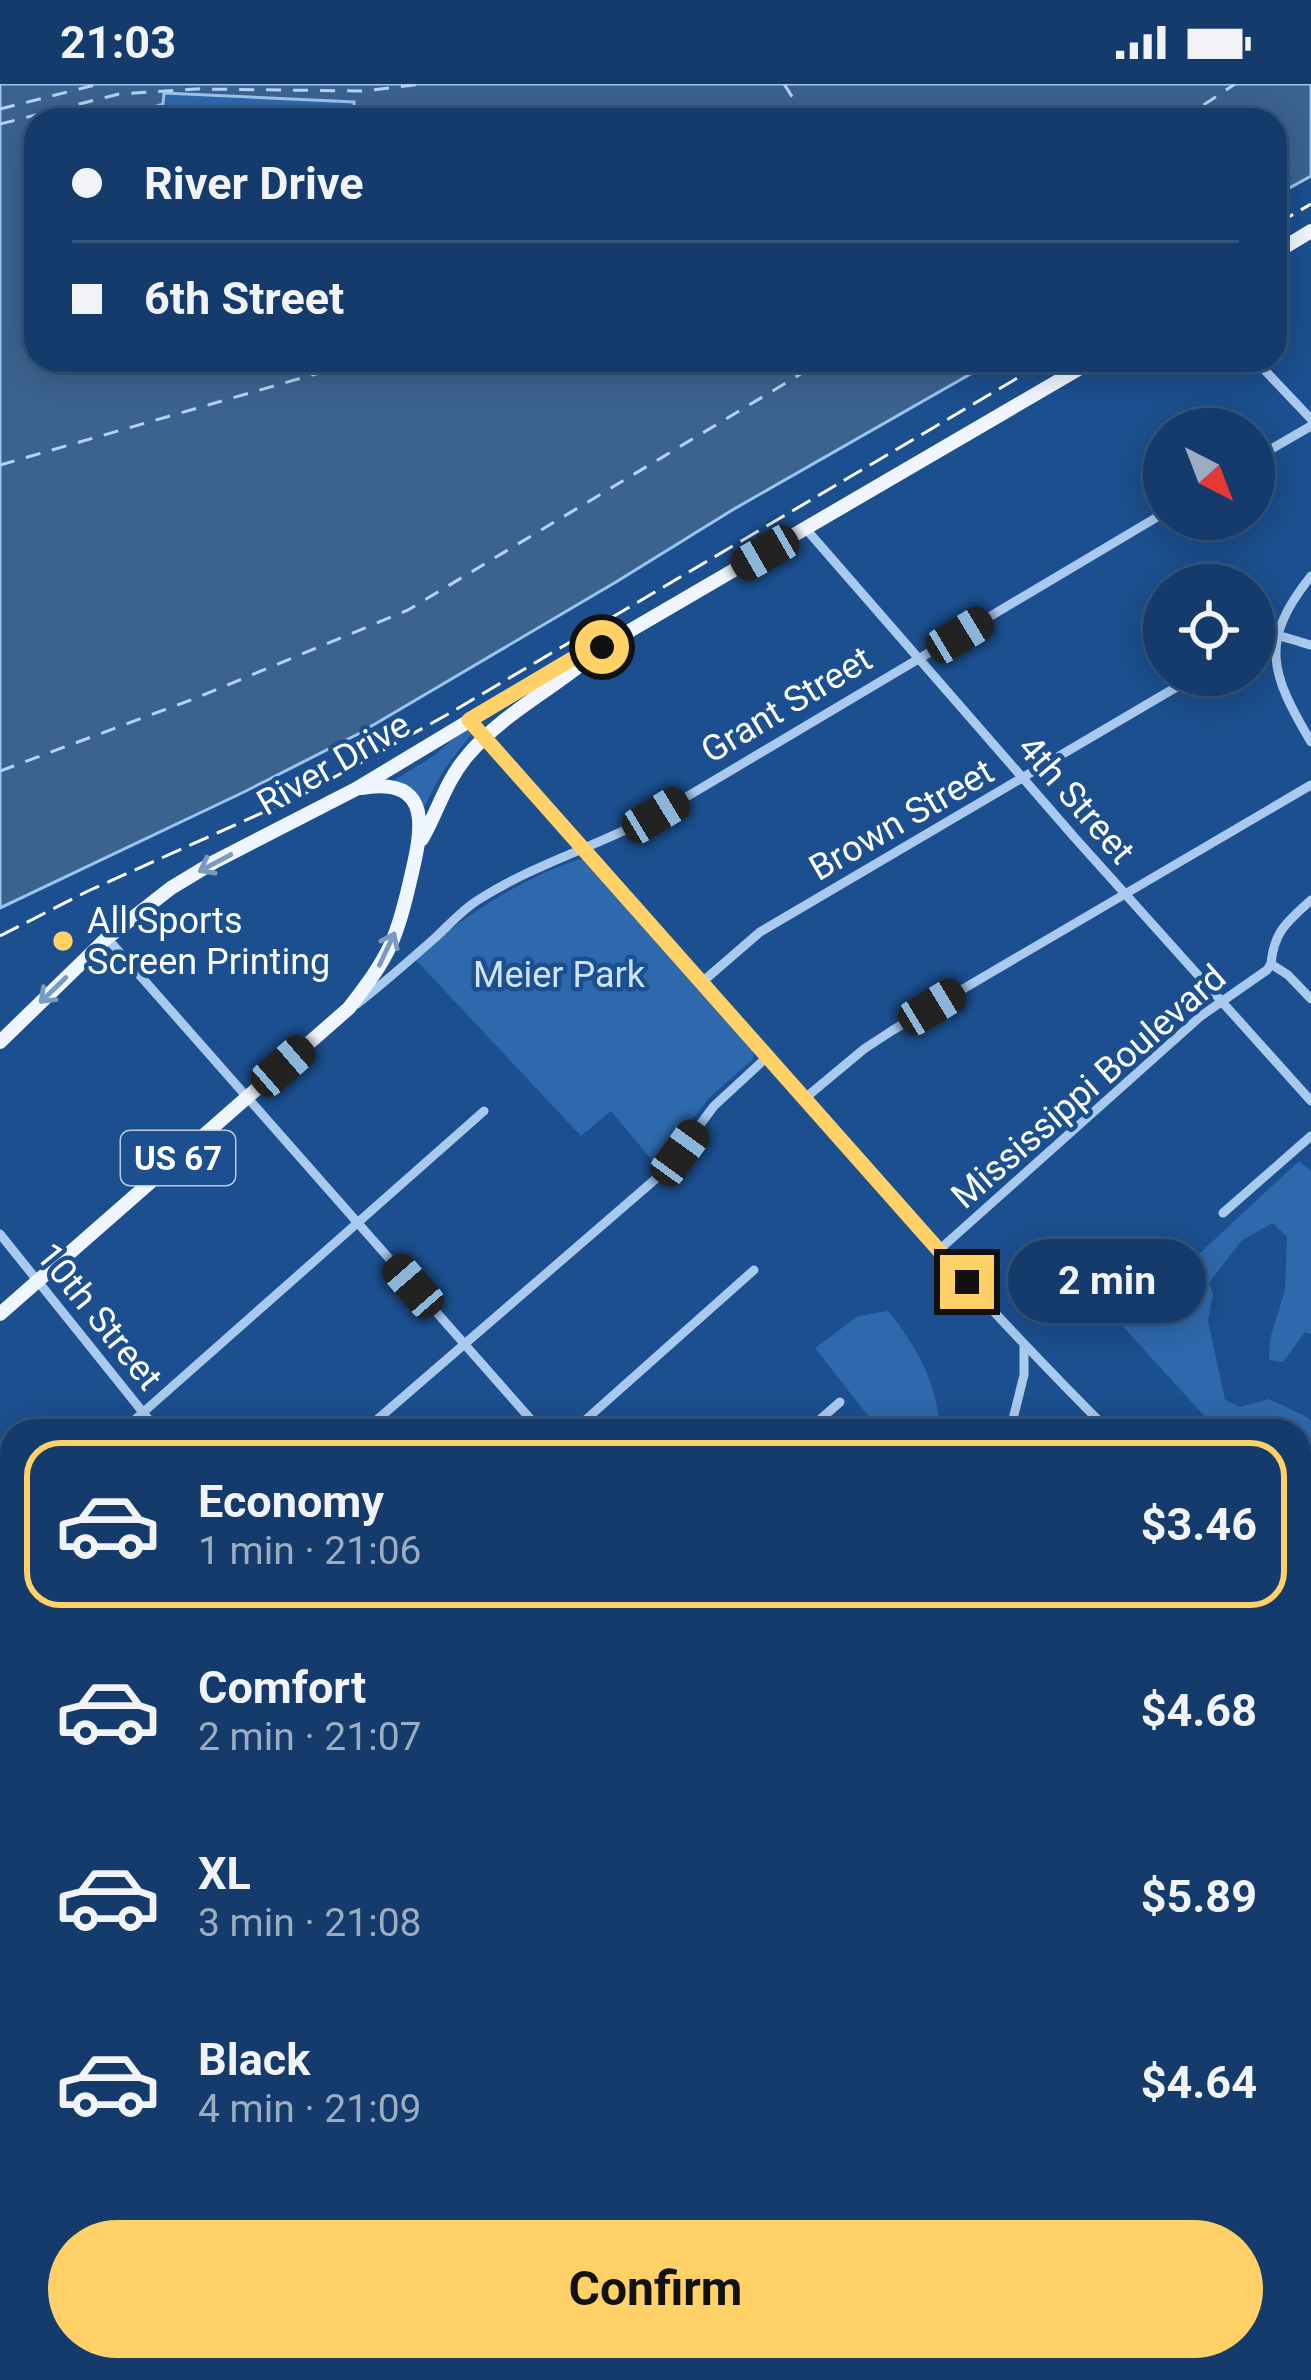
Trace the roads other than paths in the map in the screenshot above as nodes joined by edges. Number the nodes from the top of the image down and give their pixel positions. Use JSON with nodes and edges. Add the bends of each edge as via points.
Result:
{"nodes":[{"id":1,"x":1074,"y":372,"type":"edge"},
{"id":2,"x":1266,"y":372,"type":"edge"},
{"id":3,"x":1311,"y":423,"type":"edge"},
{"id":4,"x":1275,"y":446,"type":"edge"},
{"id":5,"x":1143,"y":526,"type":"edge"},
{"id":6,"x":806,"y":529,"type":"junction"},
{"id":7,"x":1311,"y":576,"type":"edge"},
{"id":8,"x":1277,"y":634,"type":"junction"},
{"id":9,"x":1311,"y":645,"type":"edge"},
{"id":10,"x":602,"y":647,"type":"junction"},
{"id":11,"x":919,"y":660,"type":"junction"},
{"id":12,"x":1162,"y":696,"type":"edge"},
{"id":13,"x":469,"y":720,"type":"junction"},
{"id":14,"x":484,"y":737,"type":"junction"},
{"id":15,"x":1311,"y":742,"type":"edge"},
{"id":16,"x":1023,"y":779,"type":"junction"},
{"id":17,"x":1311,"y":785,"type":"edge"},
{"id":18,"x":356,"y":789,"type":"junction"},
{"id":19,"x":419,"y":843,"type":"junction"},
{"id":20,"x":585,"y":849,"type":"junction"},
{"id":21,"x":1125,"y":894,"type":"junction"},
{"id":22,"x":1311,"y":900,"type":"edge"},
{"id":23,"x":107,"y":938,"type":"junction"},
{"id":24,"x":1271,"y":964,"type":"junction"},
{"id":25,"x":701,"y":983,"type":"junction"},
{"id":26,"x":1311,"y":999,"type":"edge"},
{"id":27,"x":1222,"y":1001,"type":"junction"},
{"id":28,"x":319,"y":1034,"type":"junction"},
{"id":29,"x":0,"y":1042,"type":"edge"},
{"id":30,"x":767,"y":1057,"type":"junction"},
{"id":31,"x":247,"y":1097,"type":"junction"},
{"id":32,"x":804,"y":1099,"type":"junction"},
{"id":33,"x":1311,"y":1101,"type":"edge"},
{"id":34,"x":484,"y":1111,"type":"dead end"},
{"id":35,"x":1310,"y":1137,"type":"edge"},
{"id":36,"x":1223,"y":1213,"type":"dead end"},
{"id":37,"x":358,"y":1224,"type":"junction"},
{"id":38,"x":0,"y":1234,"type":"edge"},
{"id":39,"x":939,"y":1250,"type":"junction"},
{"id":40,"x":754,"y":1270,"type":"dead end"},
{"id":41,"x":37,"y":1281,"type":"junction"},
{"id":42,"x":0,"y":1314,"type":"edge"},
{"id":43,"x":465,"y":1344,"type":"junction"},
{"id":44,"x":1024,"y":1345,"type":"junction"},
{"id":45,"x":840,"y":1402,"type":"dead end"},
{"id":46,"x":143,"y":1413,"type":"junction"},
{"id":47,"x":136,"y":1419,"type":"edge"},
{"id":48,"x":148,"y":1419,"type":"edge"},
{"id":49,"x":378,"y":1419,"type":"edge"},
{"id":50,"x":531,"y":1419,"type":"edge"},
{"id":51,"x":587,"y":1419,"type":"edge"},
{"id":52,"x":821,"y":1419,"type":"edge"},
{"id":53,"x":1013,"y":1419,"type":"edge"},
{"id":54,"x":1097,"y":1419,"type":"edge"}],
"edges":[{"from":1,"to":6,"type":"main road","name":"River Drive","number":"US 67"},
{"from":2,"to":3,"type":"street"},
{"from":3,"to":4,"type":"street"},
{"from":5,"to":11,"type":"street","name":"Grant Street"},
{"from":6,"to":10,"type":"main road","name":"River Drive","number":"US 67"},
{"from":6,"to":11,"type":"street","name":"4th Street"},
{"from":7,"to":8,"type":"street"},
{"from":8,"to":9,"type":"street"},
{"from":8,"to":15,"type":"street","via":[[1286,699]]},
{"from":10,"to":13,"type":"main road","name":"River Drive","number":"US 67"},
{"from":10,"to":14,"type":"main road","number":"US 67"},
{"from":11,"to":16,"type":"street","name":"4th Street"},
{"from":11,"to":20,"type":"street","name":"Grant Street"},
{"from":12,"to":16,"type":"street","name":"Brown Street"},
{"from":13,"to":14,"type":"street"},
{"from":13,"to":18,"type":"main road","name":"River Drive","number":"US 67"},
{"from":14,"to":19,"type":"main road","number":"US 67","via":[[446,786]]},
{"from":14,"to":20,"type":"street"},
{"from":16,"to":21,"type":"street","name":"4th Street"},
{"from":16,"to":25,"type":"street","name":"Brown Street","via":[[760,932]]},
{"from":17,"to":21,"type":"street"},
{"from":18,"to":19,"type":"main road","via":[[392,786],[410,796],[421,819]]},
{"from":18,"to":23,"type":"main road","name":"River Drive","number":"US 67","one_way":true,"via":[[214,862]]},
{"from":28,"to":19,"type":"main road","number":"US 67","one_way":true,"via":[[350,1008],[391,944]]},
{"from":20,"to":25,"type":"street"},
{"from":20,"to":28,"type":"street","name":"Grant Street","via":[[479,899]]},
{"from":21,"to":27,"type":"street","name":"4th Street"},
{"from":21,"to":32,"type":"street","via":[[864,1048]]},
{"from":22,"to":24,"type":"street","via":[[1273,943]]},
{"from":23,"to":29,"type":"main road","number":"US 67","one_way":true},
{"from":23,"to":31,"type":"street"},
{"from":24,"to":26,"type":"street"},
{"from":24,"to":27,"type":"street","name":"Mississippi Boulevard"},
{"from":25,"to":30,"type":"street"},
{"from":27,"to":33,"type":"street","name":"4th Street"},
{"from":27,"to":39,"type":"street","name":"Mississippi Boulevard"},
{"from":28,"to":31,"type":"main road","name":"Grant Street","number":"US 67"},
{"from":30,"to":32,"type":"street"},
{"from":30,"to":43,"type":"street","via":[[714,1106],[666,1170]]},
{"from":31,"to":37,"type":"street"},
{"from":31,"to":41,"type":"main road","name":"Grant Street","number":"US 67"},
{"from":32,"to":39,"type":"street"},
{"from":34,"to":37,"type":"street"},
{"from":35,"to":36,"type":"street"},
{"from":37,"to":43,"type":"street"},
{"from":37,"to":46,"type":"street"},
{"from":38,"to":41,"type":"street","name":"10th Street"},
{"from":39,"to":44,"type":"street"},
{"from":40,"to":51,"type":"street"},
{"from":41,"to":42,"type":"main road","name":"Grant Street","number":"US 67"},
{"from":41,"to":46,"type":"street","name":"10th Street"},
{"from":43,"to":49,"type":"street"},
{"from":43,"to":50,"type":"street"},
{"from":44,"to":53,"type":"street"},
{"from":44,"to":54,"type":"street"},
{"from":45,"to":52,"type":"street"},
{"from":46,"to":47,"type":"street"},
{"from":46,"to":48,"type":"street","name":"10th Street"}]}
